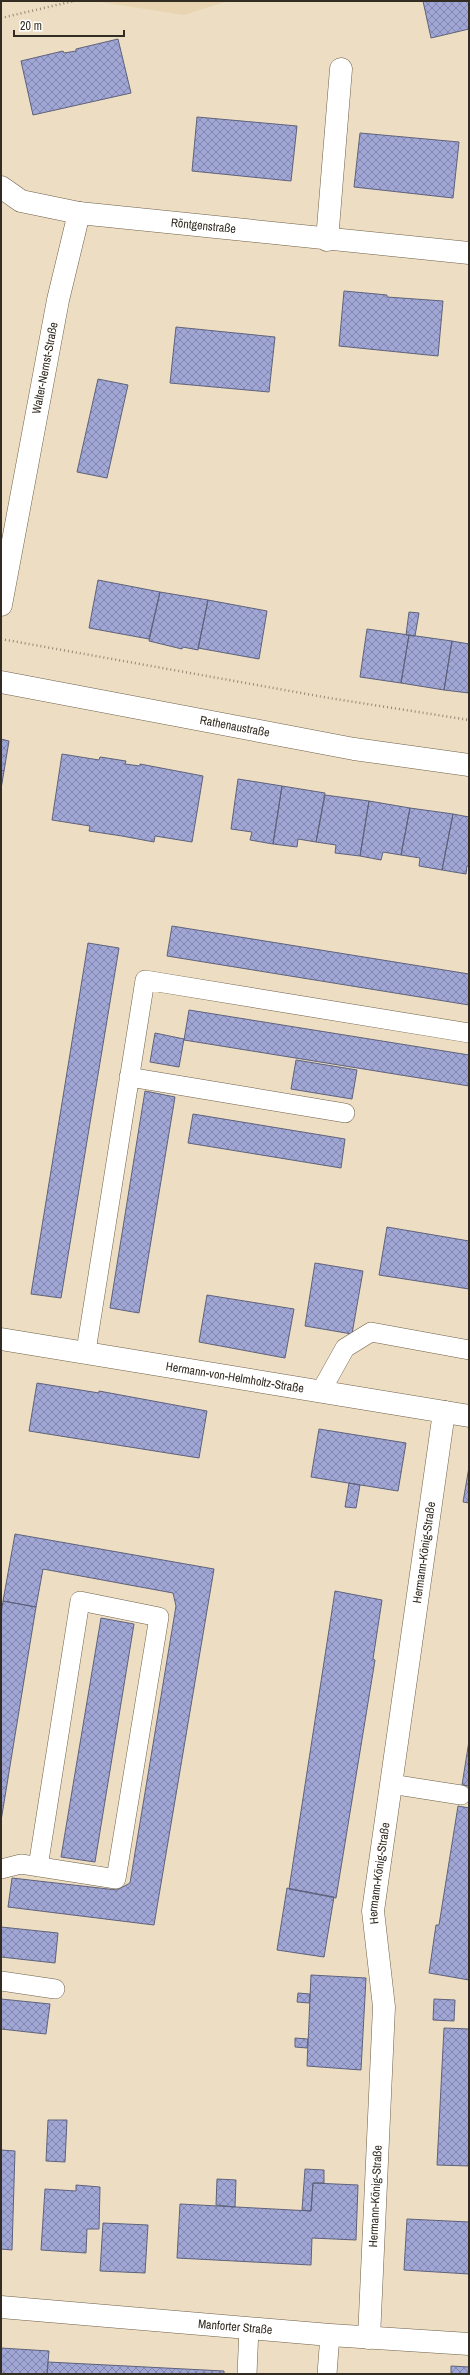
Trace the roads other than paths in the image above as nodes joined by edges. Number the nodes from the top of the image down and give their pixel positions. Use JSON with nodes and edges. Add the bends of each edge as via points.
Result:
{"nodes":[{"id":1,"x":341,"y":69,"type":"dead end"},
{"id":2,"x":1,"y":187,"type":"edge"},
{"id":3,"x":79,"y":214,"type":"junction"},
{"id":4,"x":327,"y":240,"type":"junction"},
{"id":5,"x":469,"y":253,"type":"edge"},
{"id":6,"x":1,"y":605,"type":"edge"},
{"id":7,"x":1,"y":682,"type":"edge"},
{"id":8,"x":469,"y":765,"type":"edge"},
{"id":9,"x":469,"y":1033,"type":"edge"},
{"id":10,"x":129,"y":1077,"type":"junction"},
{"id":11,"x":345,"y":1114,"type":"dead end"},
{"id":12,"x":1,"y":1339,"type":"edge"},
{"id":13,"x":469,"y":1350,"type":"edge"},
{"id":14,"x":86,"y":1351,"type":"junction"},
{"id":15,"x":321,"y":1391,"type":"junction"},
{"id":16,"x":444,"y":1412,"type":"junction"},
{"id":17,"x":469,"y":1416,"type":"edge"},
{"id":18,"x":391,"y":1784,"type":"junction"},
{"id":19,"x":460,"y":1795,"type":"dead end"},
{"id":20,"x":38,"y":1867,"type":"junction"},
{"id":21,"x":1,"y":1868,"type":"edge"},
{"id":22,"x":1,"y":1981,"type":"edge"},
{"id":23,"x":55,"y":1989,"type":"dead end"},
{"id":24,"x":1,"y":2307,"type":"edge"},
{"id":25,"x":249,"y":2328,"type":"junction"},
{"id":26,"x":330,"y":2335,"type":"junction"},
{"id":27,"x":369,"y":2338,"type":"junction"},
{"id":28,"x":469,"y":2344,"type":"edge"},
{"id":29,"x":247,"y":2374,"type":"edge"},
{"id":30,"x":327,"y":2374,"type":"edge"}],
"edges":[{"from":1,"to":4,"type":"street"},
{"from":2,"to":3,"type":"street","via":[[21,201]]},
{"from":3,"to":4,"type":"street","name":"Röntgenstraße"},
{"from":3,"to":6,"type":"street","name":"Walter-Nernst-Straße","via":[[58,300]]},
{"from":4,"to":5,"type":"street","name":"Röntgenstraße"},
{"from":7,"to":8,"type":"street","name":"Rathenaustraße","via":[[354,749]]},
{"from":9,"to":10,"type":"lane","via":[[144,980]]},
{"from":10,"to":11,"type":"lane"},
{"from":10,"to":14,"type":"lane"},
{"from":12,"to":14,"type":"street","name":"Hermann-von-Helmholtz-Straße"},
{"from":13,"to":15,"type":"lane","via":[[371,1332],[345,1348]]},
{"from":14,"to":15,"type":"street","name":"Hermann-von-Helmholtz-Straße"},
{"from":15,"to":16,"type":"street","name":"Hermann-von-Helmholtz-Straße"},
{"from":16,"to":17,"type":"street","name":"Hermann-von-Helmholtz-Straße"},
{"from":16,"to":18,"type":"street","name":"Hermann-König-Straße"},
{"from":18,"to":19,"type":"lane"},
{"from":18,"to":27,"type":"street","name":"Hermann-König-Straße","via":[[373,1911],[384,2007]]},
{"from":20,"to":20,"type":"lane","via":[[116,1880],[159,1617],[80,1601]]},
{"from":20,"to":21,"type":"lane","via":[[21,1864]]},
{"from":22,"to":23,"type":"lane"},
{"from":24,"to":25,"type":"street","name":"Manforter Straße"},
{"from":25,"to":26,"type":"street","name":"Manforter Straße"},
{"from":25,"to":29,"type":"lane"},
{"from":26,"to":27,"type":"street","name":"Manforter Straße"},
{"from":26,"to":30,"type":"lane"},
{"from":27,"to":28,"type":"street","name":"Manforter Straße"}]}
